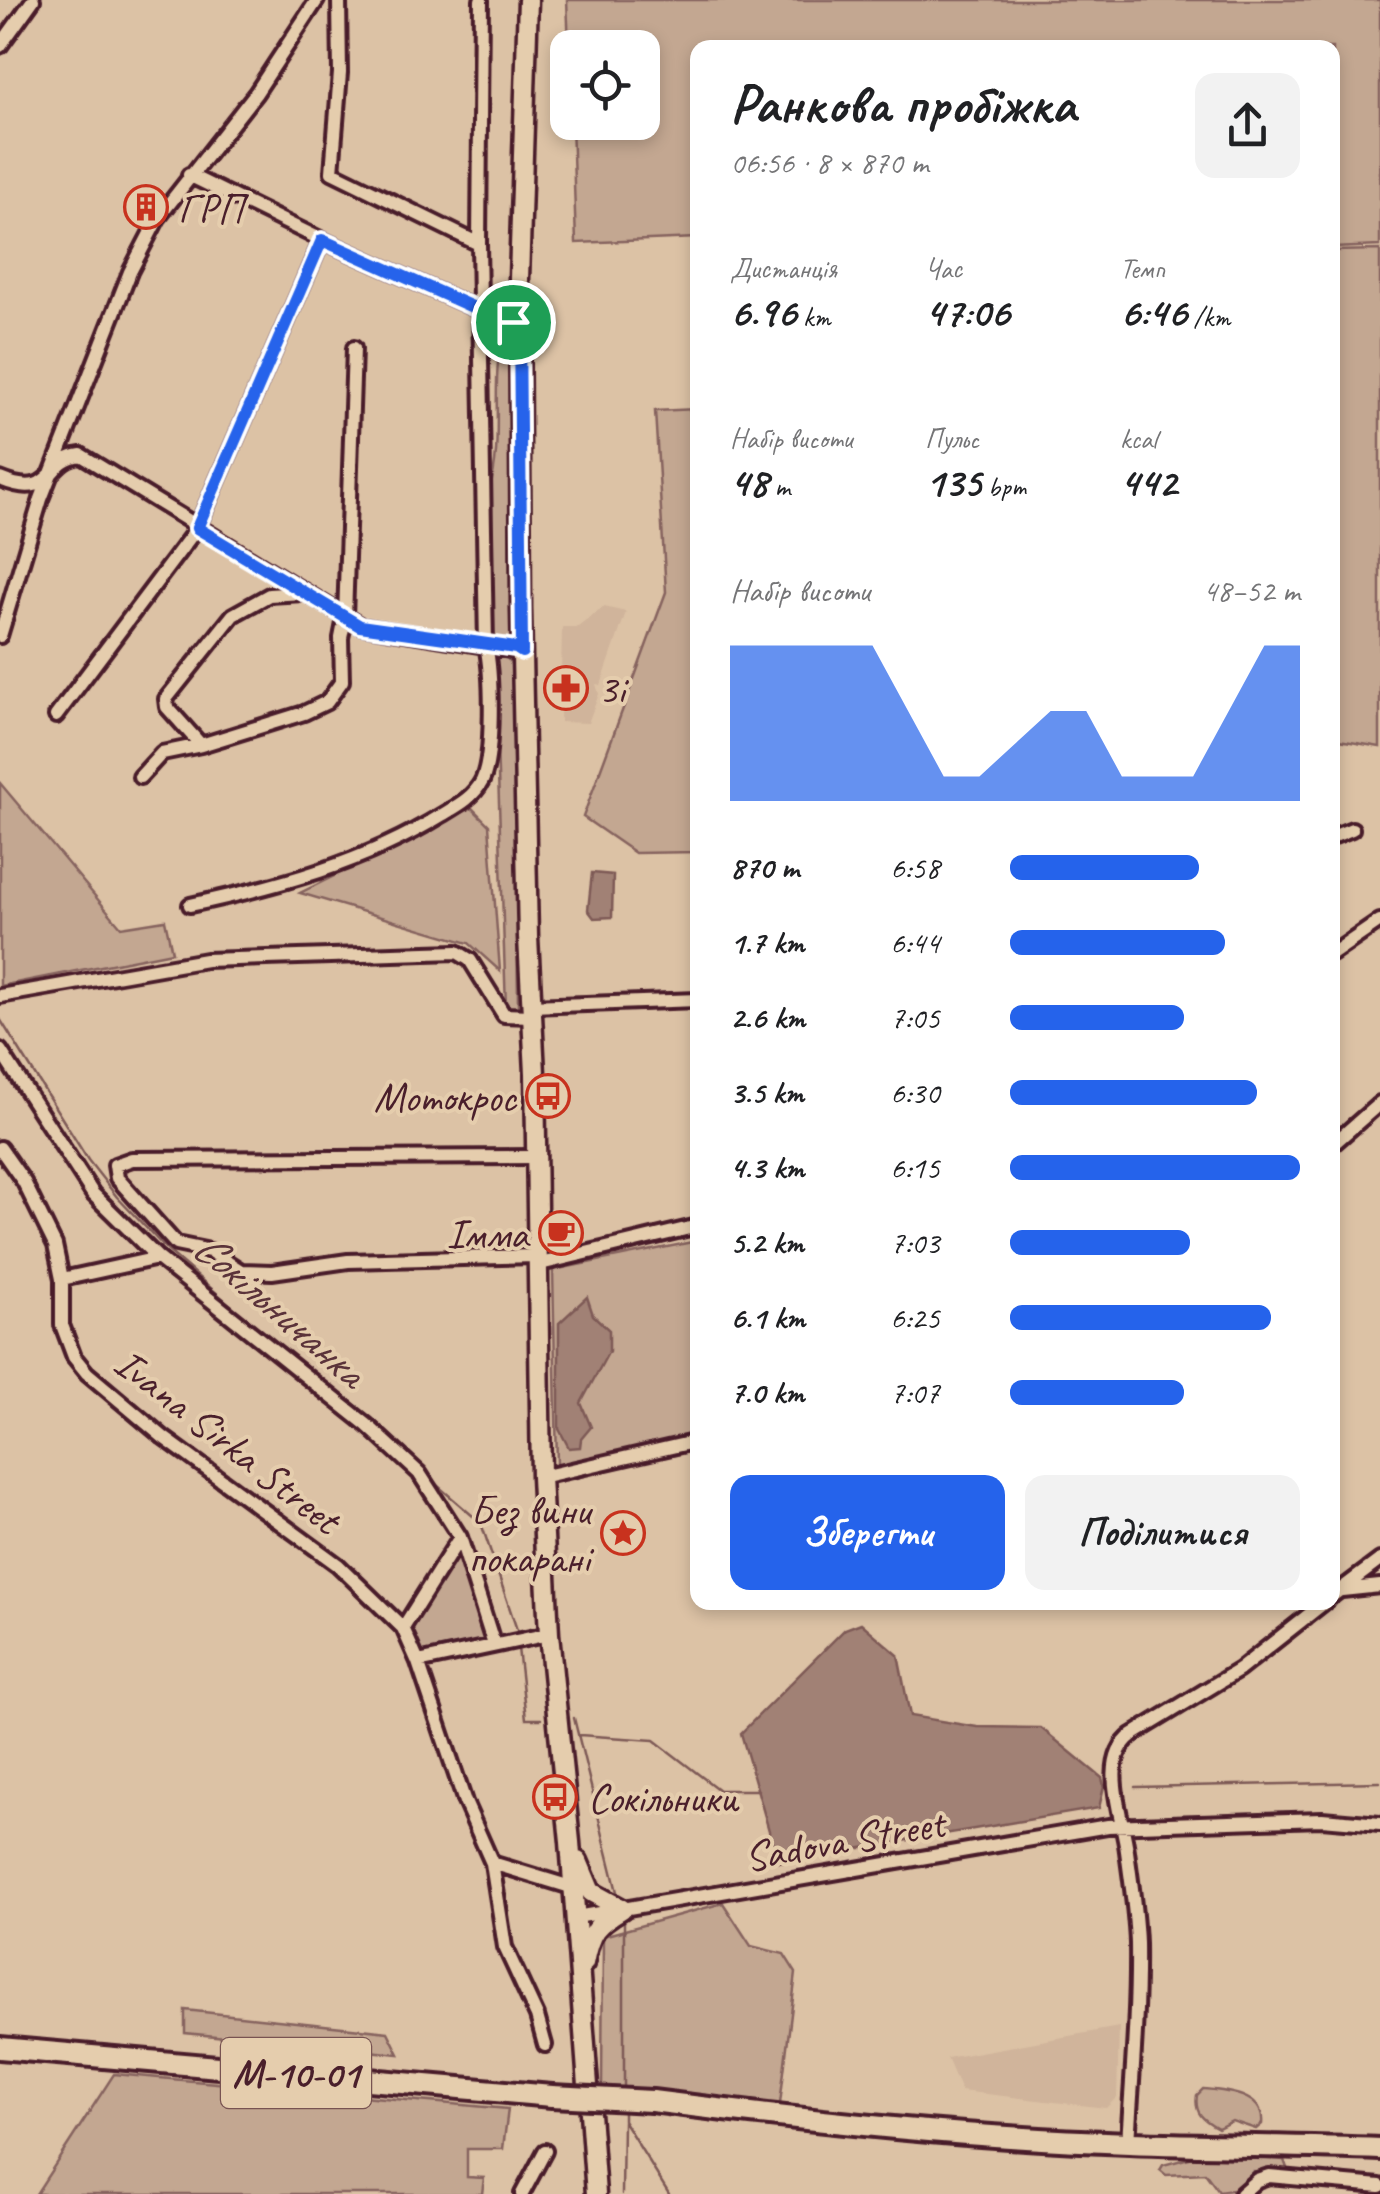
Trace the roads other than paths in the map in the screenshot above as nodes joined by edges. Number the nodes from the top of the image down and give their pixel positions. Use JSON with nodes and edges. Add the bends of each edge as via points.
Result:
{"nodes":[{"id":1,"x":33,"y":0,"type":"edge"},
{"id":2,"x":317,"y":0,"type":"edge"},
{"id":3,"x":340,"y":0,"type":"edge"},
{"id":4,"x":481,"y":0,"type":"edge"},
{"id":5,"x":528,"y":0,"type":"edge"},
{"id":6,"x":0,"y":46,"type":"edge"},
{"id":7,"x":189,"y":174,"type":"junction"},
{"id":8,"x":322,"y":240,"type":"junction"},
{"id":9,"x":478,"y":244,"type":"junction"},
{"id":10,"x":479,"y":310,"type":"junction"},
{"id":11,"x":519,"y":322,"type":"junction"},
{"id":12,"x":354,"y":348,"type":"dead end"},
{"id":13,"x":54,"y":473,"type":"junction"},
{"id":14,"x":0,"y":479,"type":"edge"},
{"id":15,"x":197,"y":528,"type":"junction"},
{"id":16,"x":304,"y":593,"type":"junction"},
{"id":17,"x":345,"y":618,"type":"junction"},
{"id":18,"x":0,"y":636,"type":"edge"},
{"id":19,"x":486,"y":644,"type":"junction"},
{"id":20,"x":522,"y":652,"type":"junction"},
{"id":21,"x":56,"y":716,"type":"dead end"},
{"id":22,"x":201,"y":745,"type":"junction"},
{"id":23,"x":140,"y":777,"type":"dead end"},
{"id":24,"x":1352,"y":830,"type":"dead end"},
{"id":25,"x":1340,"y":834,"type":"edge"},
{"id":26,"x":190,"y":905,"type":"dead end"},
{"id":27,"x":1380,"y":920,"type":"edge"},
{"id":28,"x":1340,"y":948,"type":"edge"},
{"id":29,"x":0,"y":996,"type":"edge"},
{"id":30,"x":690,"y":1001,"type":"edge"},
{"id":31,"x":530,"y":1012,"type":"junction"},
{"id":32,"x":0,"y":1050,"type":"edge"},
{"id":33,"x":1380,"y":1103,"type":"edge"},
{"id":34,"x":1340,"y":1137,"type":"edge"},
{"id":35,"x":0,"y":1148,"type":"edge"},
{"id":36,"x":534,"y":1158,"type":"junction"},
{"id":37,"x":690,"y":1228,"type":"edge"},
{"id":38,"x":158,"y":1258,"type":"junction"},
{"id":39,"x":535,"y":1260,"type":"junction"},
{"id":40,"x":62,"y":1279,"type":"junction"},
{"id":41,"x":690,"y":1443,"type":"edge"},
{"id":42,"x":541,"y":1477,"type":"junction"},
{"id":43,"x":460,"y":1536,"type":"junction"},
{"id":44,"x":1380,"y":1560,"type":"edge"},
{"id":45,"x":1380,"y":1586,"type":"edge"},
{"id":46,"x":1340,"y":1590,"type":"edge"},
{"id":47,"x":1340,"y":1592,"type":"edge"},
{"id":48,"x":1314,"y":1610,"type":"edge"},
{"id":49,"x":402,"y":1628,"type":"junction"},
{"id":50,"x":549,"y":1634,"type":"junction"},
{"id":51,"x":494,"y":1644,"type":"junction"},
{"id":52,"x":418,"y":1662,"type":"junction"},
{"id":53,"x":1380,"y":1824,"type":"edge"},
{"id":54,"x":1123,"y":1825,"type":"junction"},
{"id":55,"x":570,"y":1842,"type":"junction"},
{"id":56,"x":492,"y":1863,"type":"junction"},
{"id":57,"x":574,"y":1888,"type":"junction"},
{"id":58,"x":622,"y":1909,"type":"junction"},
{"id":59,"x":576,"y":1918,"type":"junction"},
{"id":60,"x":580,"y":1984,"type":"junction"},
{"id":61,"x":545,"y":2045,"type":"dead end"},
{"id":62,"x":0,"y":2048,"type":"edge"},
{"id":63,"x":1128,"y":2143,"type":"junction"},
{"id":64,"x":1380,"y":2150,"type":"edge"},
{"id":65,"x":545,"y":2151,"type":"dead end"},
{"id":66,"x":1380,"y":2186,"type":"edge"},
{"id":67,"x":522,"y":2194,"type":"edge"},
{"id":68,"x":596,"y":2194,"type":"edge"},
{"id":69,"x":1242,"y":2194,"type":"edge"}],
"edges":[{"from":1,"to":6,"type":"street"},
{"from":2,"to":7,"type":"street","via":[[256,93]]},
{"from":3,"to":9,"type":"street","via":[[332,172]]},
{"from":4,"to":9,"type":"street"},
{"from":5,"to":11,"type":"main road"},
{"from":7,"to":8,"type":"street"},
{"from":7,"to":13,"type":"street","via":[[130,272]]},
{"from":8,"to":10,"type":"street"},
{"from":8,"to":15,"type":"street"},
{"from":9,"to":10,"type":"street"},
{"from":10,"to":11,"type":"street"},
{"from":10,"to":19,"type":"street"},
{"from":11,"to":20,"type":"main road"},
{"from":12,"to":17,"type":"street"},
{"from":13,"to":14,"type":"street","via":[[21,488]]},
{"from":13,"to":15,"type":"street","via":[[70,456],[81,455]]},
{"from":13,"to":18,"type":"street"},
{"from":15,"to":16,"type":"street"},
{"from":15,"to":21,"type":"street"},
{"from":16,"to":17,"type":"street"},
{"from":16,"to":22,"type":"street","via":[[268,596],[233,615],[166,698]]},
{"from":17,"to":19,"type":"street","via":[[360,626]]},
{"from":17,"to":22,"type":"street","via":[[342,681],[327,702]]},
{"from":19,"to":20,"type":"street"},
{"from":19,"to":26,"type":"street","via":[[488,764],[467,800],[343,864]]},
{"from":20,"to":31,"type":"main road"},
{"from":22,"to":23,"type":"street","via":[[162,753]]},
{"from":24,"to":25,"type":"street"},
{"from":27,"to":28,"type":"street"},
{"from":29,"to":31,"type":"street","via":[[206,960],[457,952],[470,960],[504,1015]]},
{"from":30,"to":31,"type":"street"},
{"from":31,"to":36,"type":"main road"},
{"from":32,"to":38,"type":"street","via":[[93,1194]]},
{"from":33,"to":34,"type":"street"},
{"from":35,"to":40,"type":"street","name":"Ivana Sirka Street","via":[[55,1245]]},
{"from":36,"to":39,"type":"main road"},
{"from":36,"to":39,"type":"street","via":[[132,1159],[115,1166],[117,1178],[176,1244],[210,1251],[241,1271],[348,1261]]},
{"from":37,"to":39,"type":"street"},
{"from":38,"to":40,"type":"street"},
{"from":38,"to":43,"type":"street","via":[[367,1425],[419,1473]]},
{"from":39,"to":42,"type":"main road"},
{"from":40,"to":49,"type":"street","name":"Ivana Sirka Street","via":[[62,1326],[87,1374],[338,1566]]},
{"from":41,"to":42,"type":"street"},
{"from":42,"to":50,"type":"main road"},
{"from":43,"to":49,"type":"street"},
{"from":43,"to":51,"type":"street"},
{"from":44,"to":46,"type":"street"},
{"from":45,"to":47,"type":"street"},
{"from":48,"to":54,"type":"street","via":[[1240,1670],[1123,1742],[1114,1778]]},
{"from":49,"to":52,"type":"street","name":"Ivana Sirka Street"},
{"from":50,"to":51,"type":"street"},
{"from":50,"to":55,"type":"main road"},
{"from":51,"to":52,"type":"street"},
{"from":52,"to":56,"type":"street","name":"Ivana Sirka Street"},
{"from":53,"to":54,"type":"street","name":"Sadova Street"},
{"from":54,"to":58,"type":"street","name":"Sadova Street"},
{"from":54,"to":63,"type":"street","via":[[1137,1941]]},
{"from":55,"to":57,"type":"main road"},
{"from":55,"to":58,"type":"main road","via":[[591,1892]]},
{"from":56,"to":57,"type":"street"},
{"from":56,"to":61,"type":"street","name":"Ivana Sirka Street","via":[[505,1947]]},
{"from":57,"to":59,"type":"main road"},
{"from":58,"to":59,"type":"street","name":"Sadova Street"},
{"from":58,"to":60,"type":"main road","via":[[592,1935]]},
{"from":59,"to":60,"type":"main road"},
{"from":60,"to":68,"type":"main road"},
{"from":62,"to":63,"type":"highway","number":"М-10-01","bridge":true},
{"from":63,"to":64,"type":"highway","number":"М-10-01"},
{"from":65,"to":67,"type":"street"},
{"from":66,"to":69,"type":"street","via":[[1269,2176]]}]}
